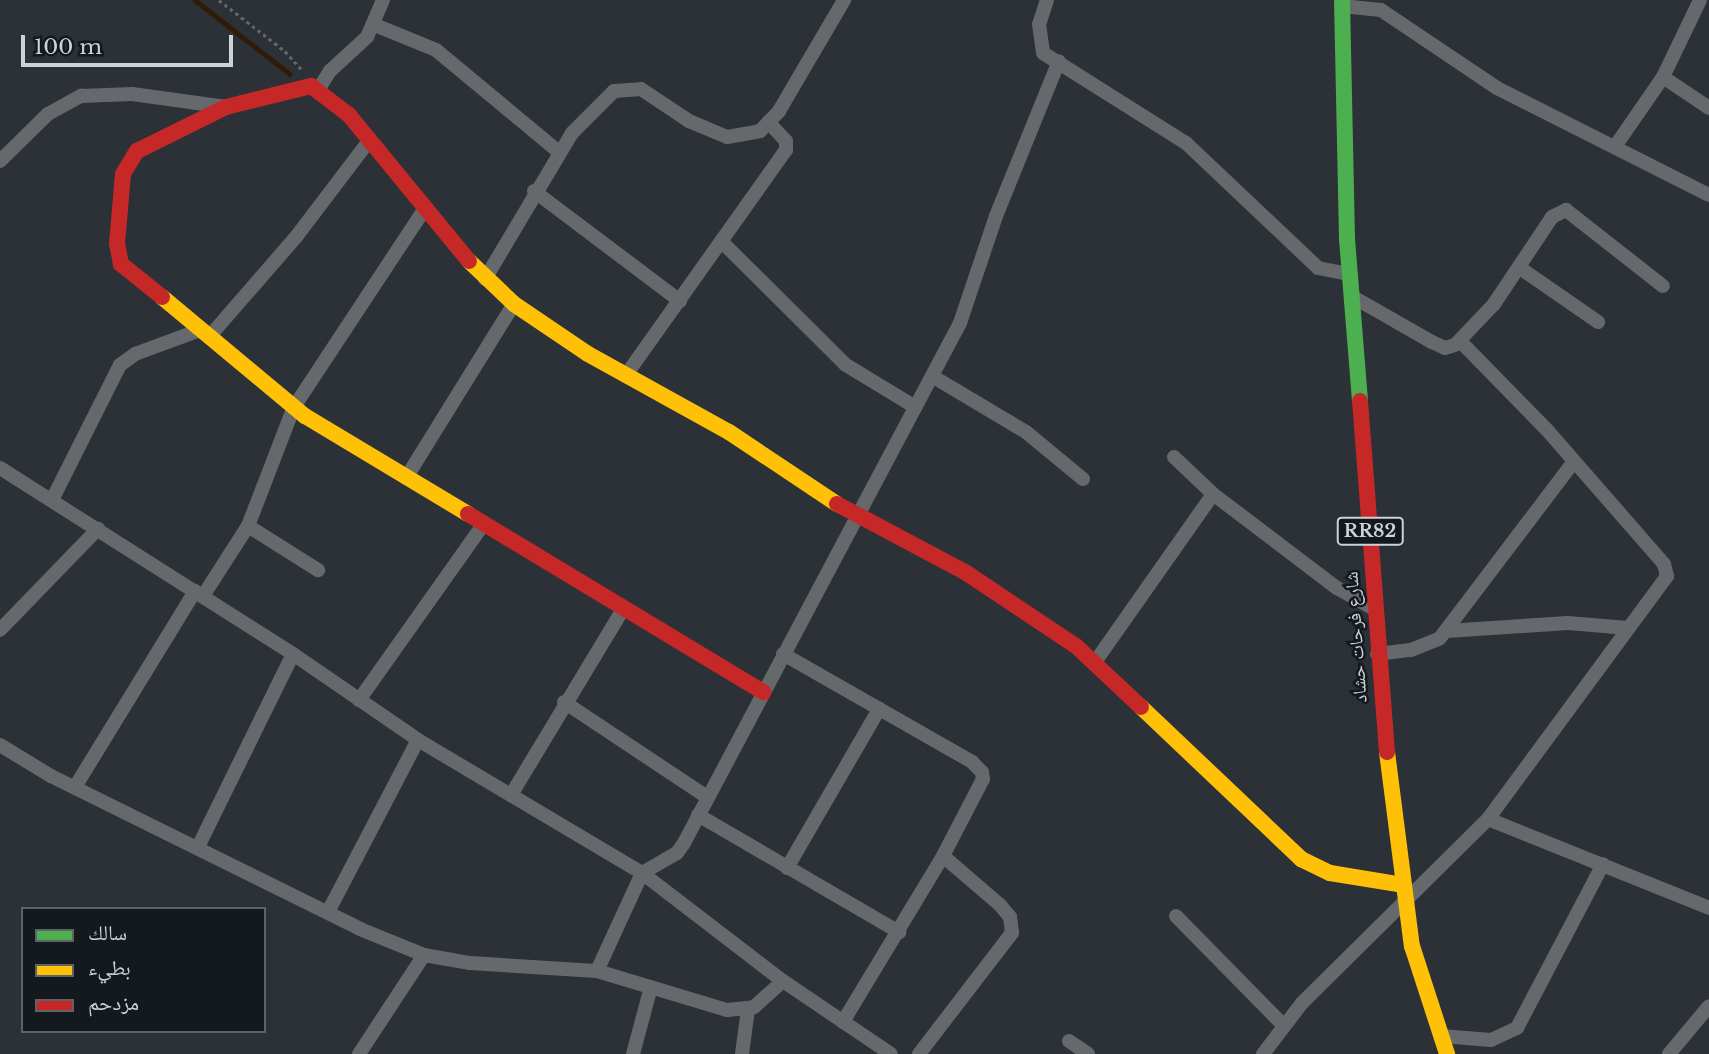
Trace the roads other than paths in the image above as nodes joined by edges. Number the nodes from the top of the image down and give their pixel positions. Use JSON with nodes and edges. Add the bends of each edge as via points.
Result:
{"nodes":[{"id":1,"x":383,"y":0,"type":"edge"},
{"id":2,"x":844,"y":0,"type":"edge"},
{"id":3,"x":1047,"y":0,"type":"edge"},
{"id":4,"x":1700,"y":0,"type":"edge"},
{"id":5,"x":1342,"y":3,"type":"edge"},
{"id":6,"x":374,"y":25,"type":"junction"},
{"id":7,"x":1059,"y":61,"type":"junction"},
{"id":8,"x":1663,"y":77,"type":"junction"},
{"id":9,"x":314,"y":88,"type":"junction"},
{"id":10,"x":226,"y":107,"type":"junction"},
{"id":11,"x":1709,"y":108,"type":"edge"},
{"id":12,"x":768,"y":122,"type":"junction"},
{"id":13,"x":369,"y":141,"type":"junction"},
{"id":14,"x":1616,"y":145,"type":"junction"},
{"id":15,"x":559,"y":152,"type":"junction"},
{"id":16,"x":0,"y":161,"type":"edge"},
{"id":17,"x":534,"y":191,"type":"junction"},
{"id":18,"x":1709,"y":195,"type":"edge"},
{"id":19,"x":424,"y":211,"type":"junction"},
{"id":20,"x":721,"y":241,"type":"junction"},
{"id":21,"x":1520,"y":268,"type":"junction"},
{"id":22,"x":1350,"y":274,"type":"junction"},
{"id":23,"x":485,"y":279,"type":"junction"},
{"id":24,"x":1663,"y":286,"type":"dead end"},
{"id":25,"x":1353,"y":297,"type":"junction"},
{"id":26,"x":680,"y":301,"type":"junction"},
{"id":27,"x":514,"y":304,"type":"junction"},
{"id":28,"x":1598,"y":322,"type":"dead end"},
{"id":29,"x":204,"y":334,"type":"junction"},
{"id":30,"x":1461,"y":342,"type":"junction"},
{"id":31,"x":626,"y":375,"type":"junction"},
{"id":32,"x":932,"y":376,"type":"junction"},
{"id":33,"x":294,"y":407,"type":"junction"},
{"id":34,"x":915,"y":407,"type":"junction"},
{"id":35,"x":1174,"y":457,"type":"dead end"},
{"id":36,"x":1572,"y":464,"type":"junction"},
{"id":37,"x":0,"y":468,"type":"edge"},
{"id":38,"x":406,"y":478,"type":"junction"},
{"id":39,"x":1083,"y":479,"type":"dead end"},
{"id":40,"x":1213,"y":494,"type":"junction"},
{"id":41,"x":52,"y":500,"type":"junction"},
{"id":42,"x":856,"y":517,"type":"junction"},
{"id":43,"x":483,"y":525,"type":"junction"},
{"id":44,"x":248,"y":526,"type":"junction"},
{"id":45,"x":98,"y":529,"type":"junction"},
{"id":46,"x":318,"y":570,"type":"dead end"},
{"id":47,"x":199,"y":594,"type":"junction"},
{"id":48,"x":1374,"y":609,"type":"junction"},
{"id":49,"x":622,"y":611,"type":"junction"},
{"id":50,"x":1628,"y":628,"type":"junction"},
{"id":51,"x":0,"y":630,"type":"edge"},
{"id":52,"x":1447,"y":631,"type":"junction"},
{"id":53,"x":293,"y":654,"type":"junction"},
{"id":54,"x":783,"y":654,"type":"junction"},
{"id":55,"x":1377,"y":654,"type":"junction"},
{"id":56,"x":1095,"y":662,"type":"junction"},
{"id":57,"x":763,"y":692,"type":"junction"},
{"id":58,"x":359,"y":700,"type":"junction"},
{"id":59,"x":564,"y":702,"type":"junction"},
{"id":60,"x":879,"y":709,"type":"junction"},
{"id":61,"x":418,"y":740,"type":"junction"},
{"id":62,"x":0,"y":745,"type":"edge"},
{"id":63,"x":75,"y":788,"type":"junction"},
{"id":64,"x":511,"y":795,"type":"junction"},
{"id":65,"x":707,"y":797,"type":"junction"},
{"id":66,"x":698,"y":815,"type":"junction"},
{"id":67,"x":1488,"y":819,"type":"junction"},
{"id":68,"x":198,"y":847,"type":"junction"},
{"id":69,"x":943,"y":856,"type":"junction"},
{"id":70,"x":1603,"y":864,"type":"junction"},
{"id":71,"x":787,"y":867,"type":"junction"},
{"id":72,"x":642,"y":873,"type":"junction"},
{"id":73,"x":1398,"y":884,"type":"junction"},
{"id":74,"x":1401,"y":902,"type":"junction"},
{"id":75,"x":1709,"y":908,"type":"edge"},
{"id":76,"x":328,"y":912,"type":"junction"},
{"id":77,"x":1176,"y":916,"type":"dead end"},
{"id":78,"x":899,"y":932,"type":"junction"},
{"id":79,"x":424,"y":955,"type":"junction"},
{"id":80,"x":597,"y":971,"type":"junction"},
{"id":81,"x":783,"y":981,"type":"junction"},
{"id":82,"x":651,"y":987,"type":"junction"},
{"id":83,"x":1709,"y":1006,"type":"edge"},
{"id":84,"x":748,"y":1009,"type":"junction"},
{"id":85,"x":844,"y":1022,"type":"junction"},
{"id":86,"x":1283,"y":1025,"type":"junction"},
{"id":87,"x":1441,"y":1036,"type":"junction"},
{"id":88,"x":1069,"y":1041,"type":"dead end"},
{"id":89,"x":359,"y":1054,"type":"edge"},
{"id":90,"x":633,"y":1054,"type":"edge"},
{"id":91,"x":742,"y":1054,"type":"edge"},
{"id":92,"x":891,"y":1054,"type":"edge"},
{"id":93,"x":919,"y":1054,"type":"edge"},
{"id":94,"x":1088,"y":1054,"type":"edge"},
{"id":95,"x":1263,"y":1054,"type":"edge"},
{"id":96,"x":1447,"y":1054,"type":"edge"},
{"id":97,"x":1669,"y":1054,"type":"edge"}],
"edges":[{"from":1,"to":6,"type":"street"},
{"from":2,"to":12,"type":"street","via":[[779,111]]},
{"from":3,"to":7,"type":"street","via":[[1039,24],[1043,53]]},
{"from":4,"to":8,"type":"street"},
{"from":5,"to":14,"type":"street","via":[[1381,10],[1497,88]]},
{"from":5,"to":22,"type":"street","name":"شارع فرحات حشاد","number":"RR82"},
{"from":6,"to":9,"type":"street"},
{"from":6,"to":15,"type":"street","via":[[436,50]]},
{"from":7,"to":22,"type":"street","via":[[1186,143],[1318,268]]},
{"from":7,"to":32,"type":"street","via":[[996,216],[960,323]]},
{"from":8,"to":11,"type":"street"},
{"from":8,"to":14,"type":"street"},
{"from":9,"to":10,"type":"street"},
{"from":9,"to":13,"type":"street","via":[[349,114]]},
{"from":10,"to":16,"type":"street","via":[[132,94],[81,96],[48,114]]},
{"from":10,"to":29,"type":"street","via":[[137,151],[123,174],[117,244],[121,264]]},
{"from":12,"to":15,"type":"street","via":[[749,135],[727,137],[689,121],[641,89],[629,87],[614,91],[592,111]]},
{"from":12,"to":20,"type":"street","via":[[786,141],[786,150]]},
{"from":13,"to":19,"type":"street"},
{"from":13,"to":29,"type":"street","via":[[296,237]]},
{"from":14,"to":18,"type":"street"},
{"from":15,"to":17,"type":"street"},
{"from":17,"to":23,"type":"street"},
{"from":17,"to":26,"type":"street"},
{"from":19,"to":23,"type":"street"},
{"from":19,"to":33,"type":"street"},
{"from":20,"to":26,"type":"street"},
{"from":20,"to":34,"type":"street","via":[[846,365]]},
{"from":21,"to":24,"type":"street","via":[[1552,217],[1566,210]]},
{"from":21,"to":28,"type":"street"},
{"from":21,"to":30,"type":"street"},
{"from":22,"to":25,"type":"street","name":"شارع فرحات حشاد","number":"RR82"},
{"from":23,"to":27,"type":"street"},
{"from":25,"to":30,"type":"street","via":[[1444,348]]},
{"from":25,"to":48,"type":"street","name":"شارع فرحات حشاد","number":"RR82"},
{"from":26,"to":31,"type":"street"},
{"from":27,"to":31,"type":"street"},
{"from":27,"to":38,"type":"street"},
{"from":29,"to":33,"type":"street"},
{"from":29,"to":41,"type":"street","via":[[135,354],[120,365]]},
{"from":30,"to":36,"type":"street","via":[[1535,417]]},
{"from":31,"to":42,"type":"street","via":[[729,432]]},
{"from":32,"to":34,"type":"street"},
{"from":32,"to":39,"type":"street","via":[[1026,432]]},
{"from":33,"to":38,"type":"street"},
{"from":33,"to":44,"type":"street"},
{"from":34,"to":42,"type":"street"},
{"from":35,"to":40,"type":"street"},
{"from":36,"to":50,"type":"street","via":[[1667,569],[1664,585]]},
{"from":36,"to":52,"type":"street"},
{"from":37,"to":41,"type":"street"},
{"from":38,"to":43,"type":"street"},
{"from":40,"to":48,"type":"street","via":[[1337,588]]},
{"from":40,"to":56,"type":"street"},
{"from":41,"to":45,"type":"street"},
{"from":42,"to":54,"type":"street"},
{"from":42,"to":56,"type":"street","via":[[965,572]]},
{"from":43,"to":49,"type":"street"},
{"from":43,"to":58,"type":"street"},
{"from":44,"to":46,"type":"street"},
{"from":44,"to":47,"type":"street"},
{"from":45,"to":47,"type":"street"},
{"from":45,"to":51,"type":"street"},
{"from":47,"to":53,"type":"street"},
{"from":47,"to":63,"type":"street"},
{"from":48,"to":55,"type":"street","name":"شارع فرحات حشاد","number":"RR82"},
{"from":49,"to":57,"type":"street"},
{"from":49,"to":59,"type":"street"},
{"from":50,"to":52,"type":"street","via":[[1568,622]]},
{"from":50,"to":67,"type":"street"},
{"from":52,"to":55,"type":"street","via":[[1426,646]]},
{"from":53,"to":58,"type":"street"},
{"from":53,"to":68,"type":"street"},
{"from":54,"to":57,"type":"street"},
{"from":54,"to":60,"type":"street"},
{"from":55,"to":73,"type":"street","name":"شارع فرحات حشاد","number":"RR82"},
{"from":56,"to":73,"type":"street","via":[[1293,853],[1330,873]]},
{"from":57,"to":65,"type":"street"},
{"from":58,"to":61,"type":"street"},
{"from":59,"to":64,"type":"street"},
{"from":59,"to":65,"type":"street"},
{"from":60,"to":69,"type":"street","via":[[982,772],[984,779]]},
{"from":60,"to":71,"type":"street"},
{"from":61,"to":64,"type":"street"},
{"from":61,"to":76,"type":"street"},
{"from":62,"to":63,"type":"street"},
{"from":63,"to":68,"type":"street"},
{"from":64,"to":72,"type":"street"},
{"from":65,"to":66,"type":"street"},
{"from":66,"to":71,"type":"street"},
{"from":66,"to":72,"type":"street","via":[[677,853]]},
{"from":67,"to":70,"type":"street"},
{"from":67,"to":74,"type":"street"},
{"from":68,"to":76,"type":"street"},
{"from":69,"to":78,"type":"street"},
{"from":69,"to":93,"type":"street","via":[[1000,905],[1010,917],[1012,933]]},
{"from":70,"to":75,"type":"street"},
{"from":70,"to":87,"type":"street","via":[[1517,1028],[1501,1038]]},
{"from":71,"to":78,"type":"street"},
{"from":72,"to":80,"type":"street"},
{"from":72,"to":81,"type":"street"},
{"from":73,"to":74,"type":"street","name":"شارع فرحات حشاد","number":"RR82"},
{"from":74,"to":86,"type":"street"},
{"from":74,"to":87,"type":"street","name":"شارع فرحات حشاد","number":"RR82"},
{"from":76,"to":79,"type":"street"},
{"from":77,"to":86,"type":"street"},
{"from":78,"to":85,"type":"street"},
{"from":79,"to":80,"type":"street","via":[[470,963]]},
{"from":79,"to":89,"type":"street"},
{"from":80,"to":82,"type":"street"},
{"from":81,"to":84,"type":"street"},
{"from":81,"to":85,"type":"street"},
{"from":82,"to":84,"type":"street","via":[[727,1010]]},
{"from":82,"to":90,"type":"street"},
{"from":83,"to":97,"type":"street"},
{"from":84,"to":91,"type":"street"},
{"from":85,"to":92,"type":"street"},
{"from":86,"to":95,"type":"street"},
{"from":87,"to":96,"type":"street","name":"شارع فرحات حشاد","number":"RR82"},
{"from":88,"to":94,"type":"street"}]}
